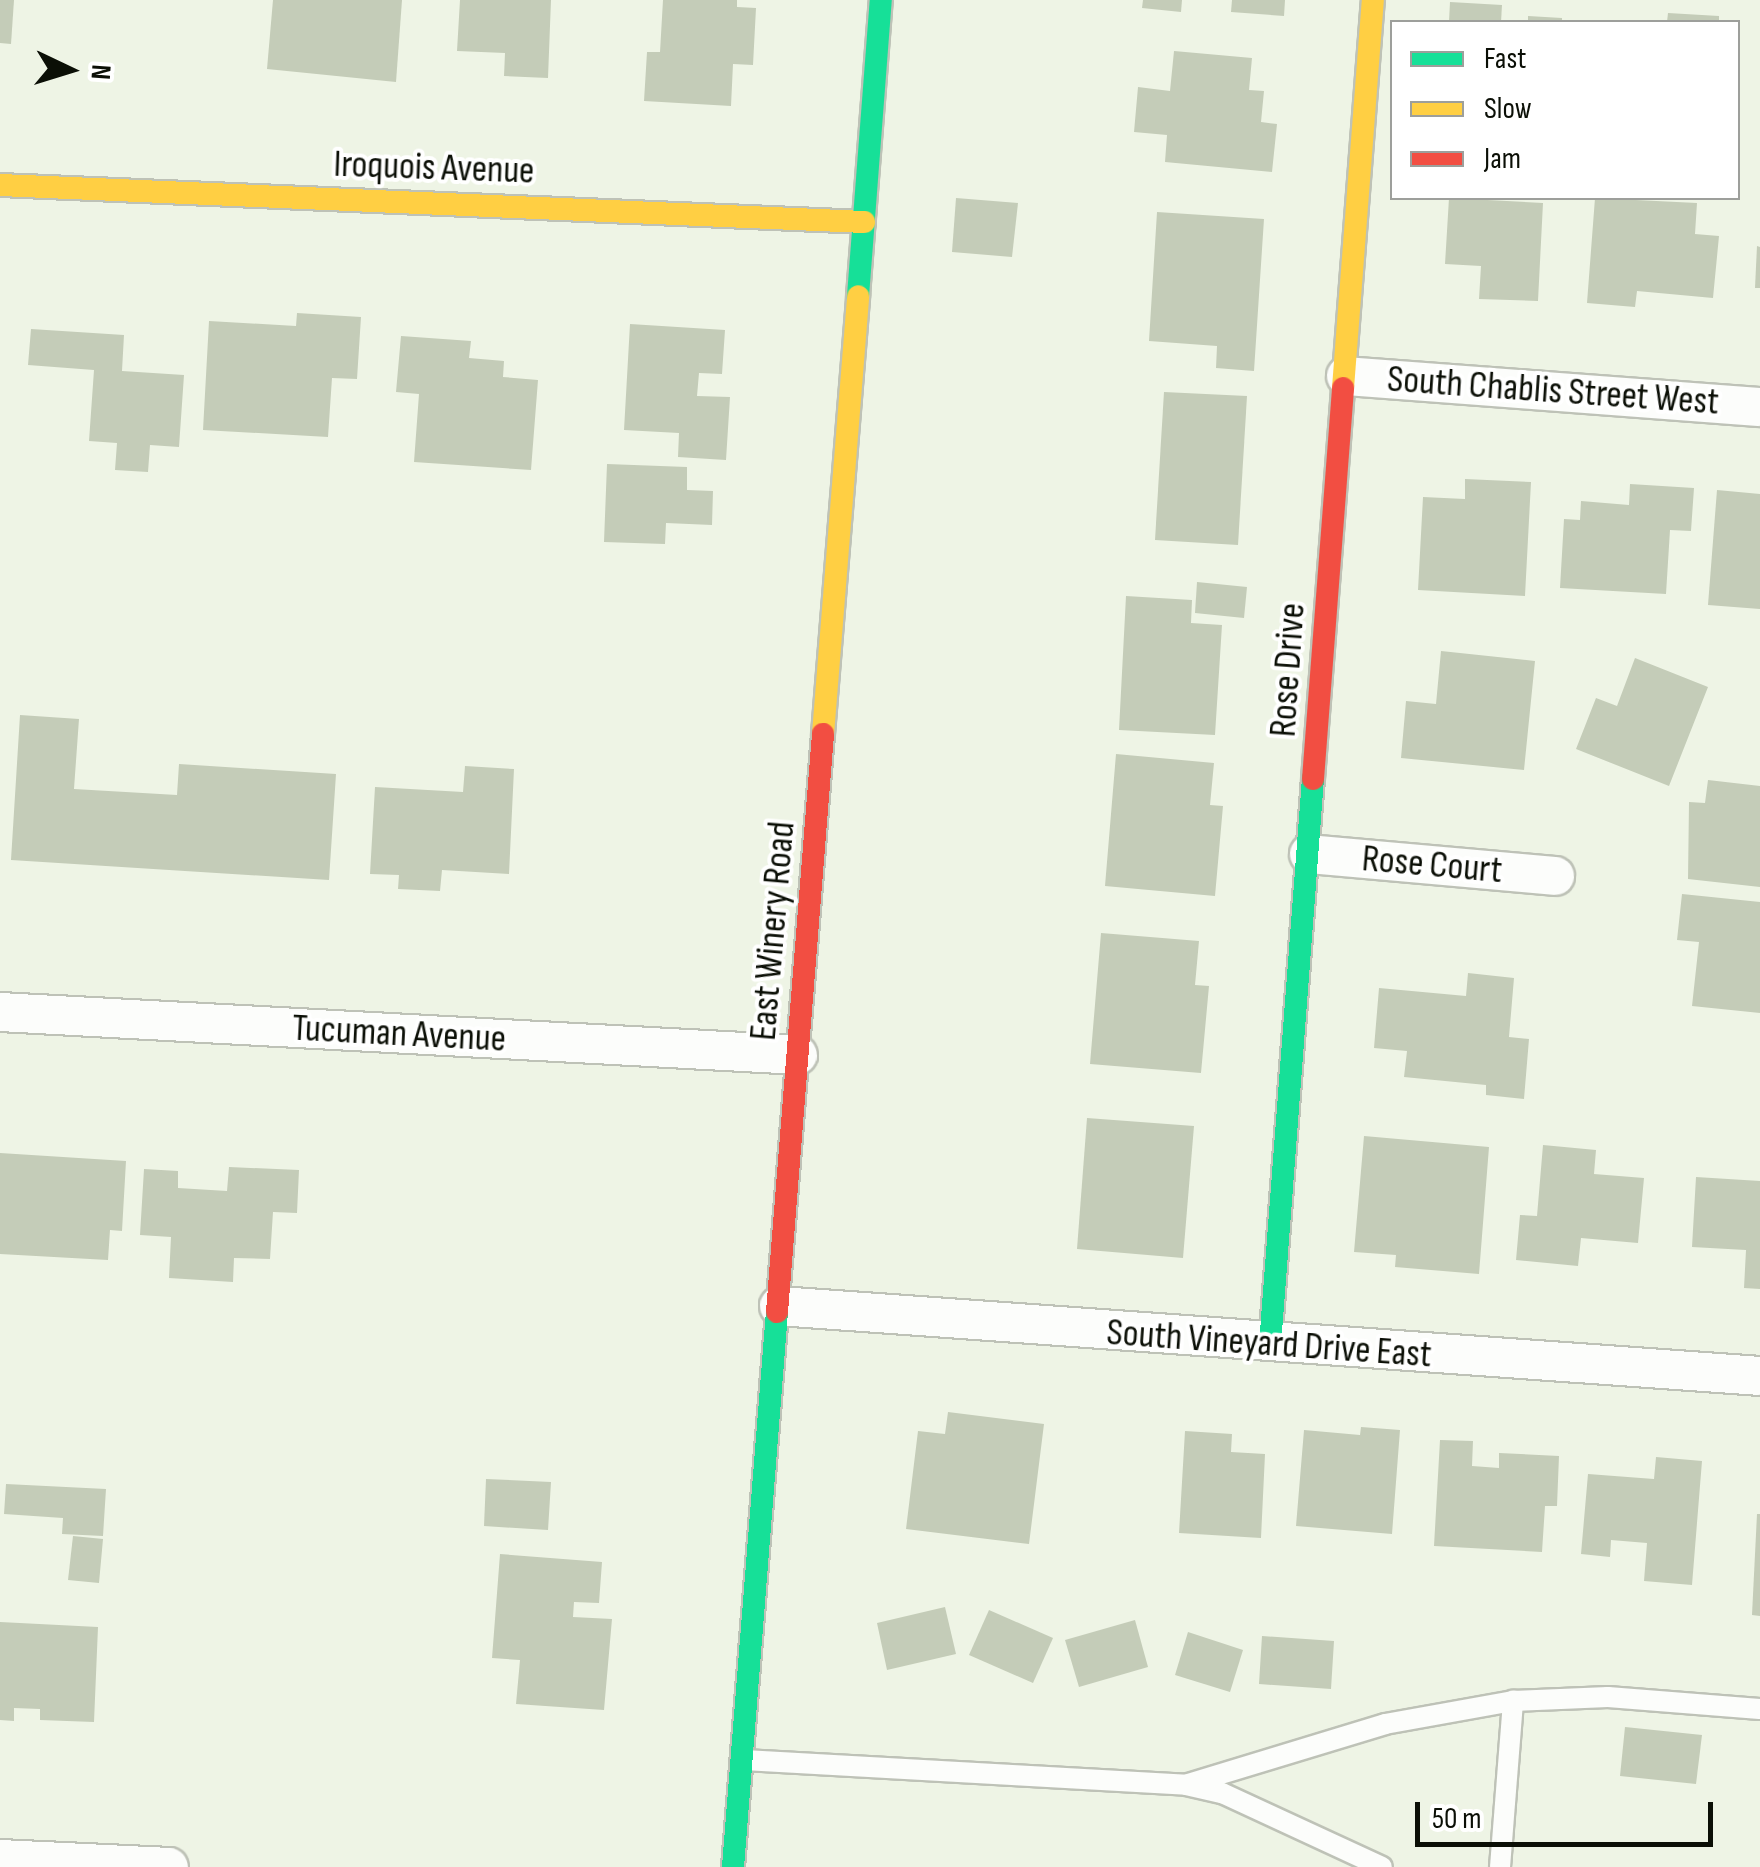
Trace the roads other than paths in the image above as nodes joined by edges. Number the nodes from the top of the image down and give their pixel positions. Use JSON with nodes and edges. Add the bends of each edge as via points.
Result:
{"nodes":[{"id":1,"x":881,"y":0,"type":"edge"},
{"id":2,"x":1373,"y":0,"type":"edge"},
{"id":3,"x":0,"y":185,"type":"edge"},
{"id":4,"x":864,"y":222,"type":"junction"},
{"id":5,"x":1346,"y":376,"type":"junction"},
{"id":6,"x":1760,"y":407,"type":"edge"},
{"id":7,"x":1309,"y":854,"type":"junction"},
{"id":8,"x":1554,"y":876,"type":"dead end"},
{"id":9,"x":0,"y":1012,"type":"edge"},
{"id":10,"x":798,"y":1055,"type":"junction"},
{"id":11,"x":779,"y":1306,"type":"junction"},
{"id":12,"x":1270,"y":1345,"type":"junction"},
{"id":13,"x":1760,"y":1376,"type":"edge"},
{"id":14,"x":1514,"y":1701,"type":"junction"},
{"id":15,"x":1760,"y":1710,"type":"edge"},
{"id":16,"x":742,"y":1760,"type":"junction"},
{"id":17,"x":1186,"y":1785,"type":"junction"},
{"id":18,"x":0,"y":1859,"type":"edge"},
{"id":19,"x":169,"y":1867,"type":"edge"},
{"id":20,"x":734,"y":1867,"type":"edge"},
{"id":21,"x":1382,"y":1867,"type":"edge"},
{"id":22,"x":1500,"y":1867,"type":"edge"}],
"edges":[{"from":1,"to":4,"type":"street","name":"East Winery Road"},
{"from":2,"to":5,"type":"street","name":"Rose Drive"},
{"from":3,"to":4,"type":"street","name":"Iroquois Avenue"},
{"from":4,"to":10,"type":"street","name":"East Winery Road"},
{"from":5,"to":6,"type":"street","name":"South Chablis Street West"},
{"from":5,"to":7,"type":"street","name":"Rose Drive"},
{"from":7,"to":8,"type":"street","name":"Rose Court"},
{"from":7,"to":12,"type":"street","name":"Rose Drive"},
{"from":9,"to":10,"type":"street","name":"Tucuman Avenue"},
{"from":10,"to":11,"type":"street","name":"East Winery Road"},
{"from":11,"to":12,"type":"street","name":"South Vineyard Drive East"},
{"from":11,"to":16,"type":"street","name":"East Winery Road"},
{"from":12,"to":13,"type":"street","name":"South Vineyard Drive East"},
{"from":14,"to":15,"type":"lane","via":[[1608,1697]]},
{"from":14,"to":17,"type":"lane","via":[[1386,1724]]},
{"from":14,"to":22,"type":"lane"},
{"from":16,"to":17,"type":"lane"},
{"from":16,"to":20,"type":"street","name":"East Winery Road"},
{"from":17,"to":21,"type":"lane","via":[[1222,1793]]},
{"from":18,"to":19,"type":"street"}]}
